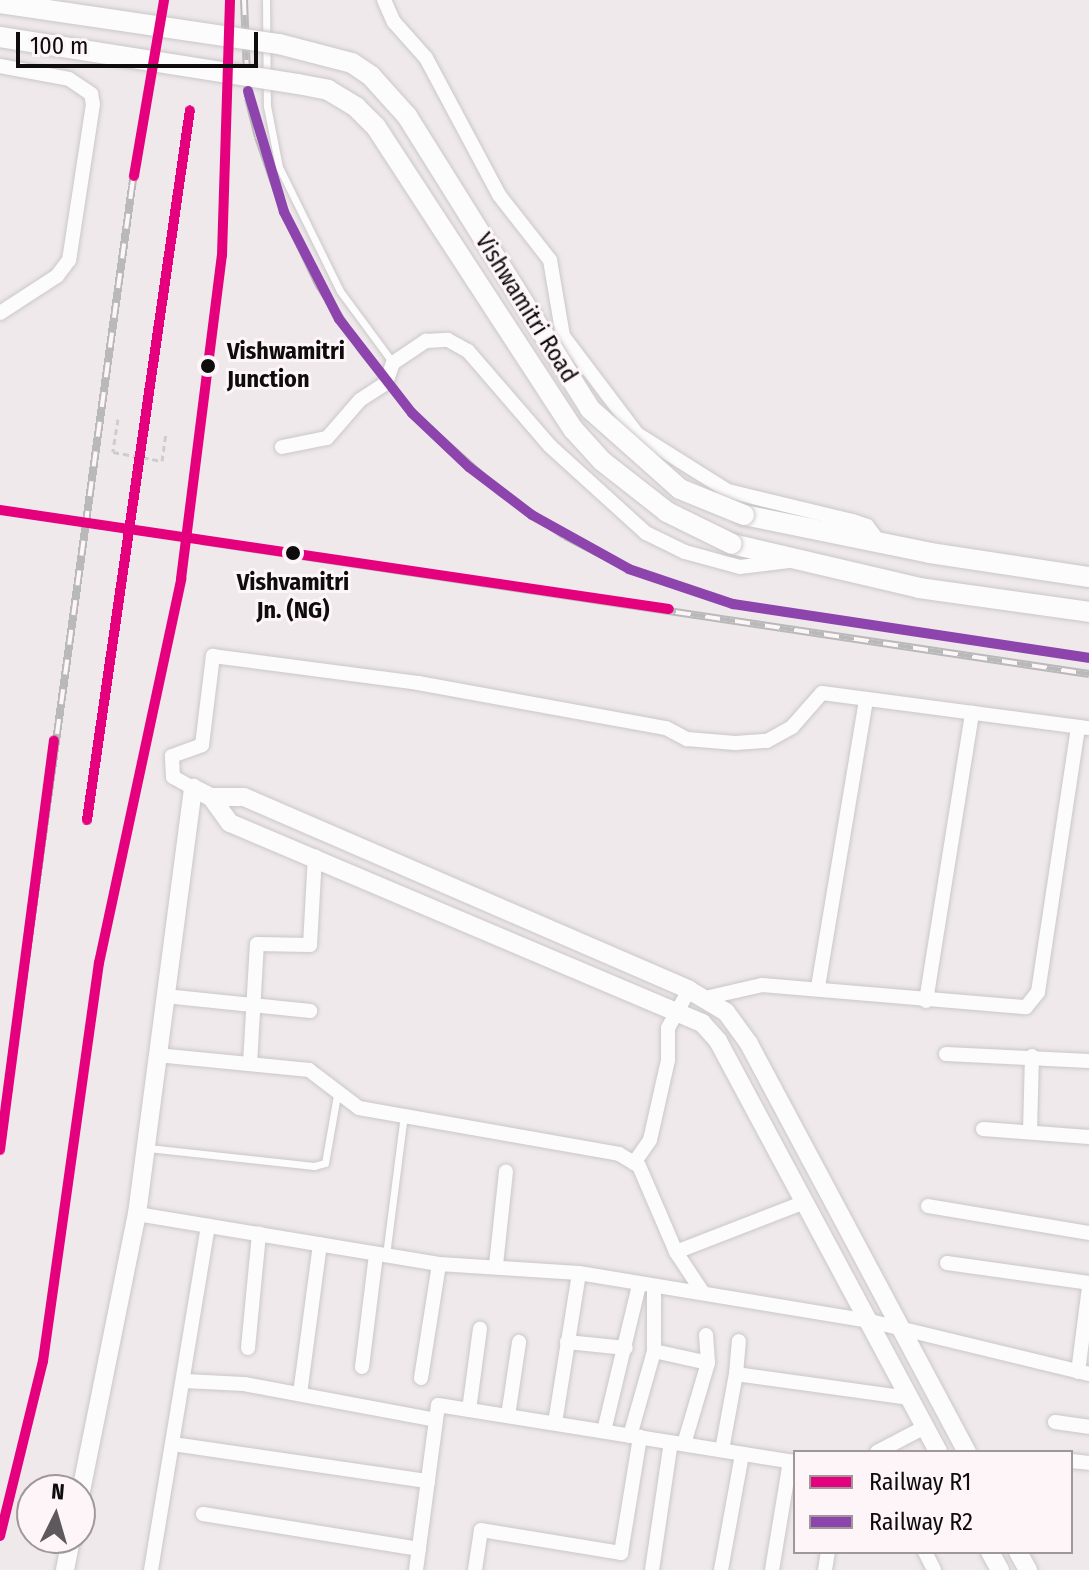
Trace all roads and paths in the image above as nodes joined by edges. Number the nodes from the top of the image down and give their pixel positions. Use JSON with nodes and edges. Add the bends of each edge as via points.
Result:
{"nodes":[{"id":1,"x":266,"y":0,"type":"edge"},
{"id":2,"x":384,"y":0,"type":"edge"},
{"id":3,"x":0,"y":3,"type":"edge"},
{"id":4,"x":0,"y":37,"type":"edge"},
{"id":5,"x":0,"y":66,"type":"edge"},
{"id":6,"x":0,"y":313,"type":"edge"},
{"id":7,"x":393,"y":363,"type":"junction"},
{"id":8,"x":118,"y":419,"type":"dead end"},
{"id":9,"x":166,"y":432,"type":"dead end"},
{"id":10,"x":282,"y":447,"type":"dead end"},
{"id":11,"x":880,"y":543,"type":"junction"},
{"id":12,"x":801,"y":560,"type":"junction"},
{"id":13,"x":1089,"y":577,"type":"edge"},
{"id":14,"x":1089,"y":612,"type":"edge"},
{"id":15,"x":866,"y":699,"type":"junction"},
{"id":16,"x":972,"y":713,"type":"junction"},
{"id":17,"x":1084,"y":728,"type":"edge"},
{"id":18,"x":193,"y":788,"type":"junction"},
{"id":19,"x":211,"y":797,"type":"junction"},
{"id":20,"x":315,"y":856,"type":"junction"},
{"id":21,"x":818,"y":987,"type":"junction"},
{"id":22,"x":697,"y":994,"type":"junction"},
{"id":23,"x":165,"y":996,"type":"junction"},
{"id":24,"x":926,"y":1001,"type":"junction"},
{"id":25,"x":253,"y":1004,"type":"junction"},
{"id":26,"x":678,"y":1010,"type":"junction"},
{"id":27,"x":310,"y":1011,"type":"dead end"},
{"id":28,"x":946,"y":1054,"type":"dead end"},
{"id":29,"x":157,"y":1055,"type":"junction"},
{"id":30,"x":1032,"y":1056,"type":"junction"},
{"id":31,"x":1089,"y":1061,"type":"edge"},
{"id":32,"x":250,"y":1064,"type":"junction"},
{"id":33,"x":337,"y":1095,"type":"junction"},
{"id":34,"x":404,"y":1115,"type":"junction"},
{"id":35,"x":983,"y":1129,"type":"dead end"},
{"id":36,"x":1030,"y":1132,"type":"junction"},
{"id":37,"x":1089,"y":1137,"type":"edge"},
{"id":38,"x":146,"y":1147,"type":"junction"},
{"id":39,"x":634,"y":1163,"type":"junction"},
{"id":40,"x":506,"y":1172,"type":"dead end"},
{"id":41,"x":805,"y":1202,"type":"junction"},
{"id":42,"x":928,"y":1206,"type":"dead end"},
{"id":43,"x":137,"y":1214,"type":"junction"},
{"id":44,"x":208,"y":1226,"type":"junction"},
{"id":45,"x":1089,"y":1233,"type":"edge"},
{"id":46,"x":259,"y":1234,"type":"junction"},
{"id":47,"x":320,"y":1244,"type":"junction"},
{"id":48,"x":676,"y":1252,"type":"junction"},
{"id":49,"x":381,"y":1254,"type":"junction"},
{"id":50,"x":947,"y":1263,"type":"dead end"},
{"id":51,"x":439,"y":1264,"type":"junction"},
{"id":52,"x":496,"y":1265,"type":"junction"},
{"id":53,"x":579,"y":1273,"type":"junction"},
{"id":54,"x":639,"y":1285,"type":"junction"},
{"id":55,"x":1089,"y":1285,"type":"edge"},
{"id":56,"x":654,"y":1287,"type":"junction"},
{"id":57,"x":703,"y":1293,"type":"junction"},
{"id":58,"x":870,"y":1321,"type":"junction"},
{"id":59,"x":480,"y":1329,"type":"dead end"},
{"id":60,"x":904,"y":1330,"type":"junction"},
{"id":61,"x":706,"y":1335,"type":"dead end"},
{"id":62,"x":739,"y":1341,"type":"dead end"},
{"id":63,"x":519,"y":1342,"type":"dead end"},
{"id":64,"x":567,"y":1342,"type":"junction"},
{"id":65,"x":248,"y":1348,"type":"dead end"},
{"id":66,"x":626,"y":1348,"type":"junction"},
{"id":67,"x":654,"y":1351,"type":"junction"},
{"id":68,"x":708,"y":1363,"type":"junction"},
{"id":69,"x":362,"y":1367,"type":"dead end"},
{"id":70,"x":1084,"y":1373,"type":"edge"},
{"id":71,"x":736,"y":1374,"type":"junction"},
{"id":72,"x":421,"y":1378,"type":"dead end"},
{"id":73,"x":185,"y":1381,"type":"junction"},
{"id":74,"x":300,"y":1394,"type":"junction"},
{"id":75,"x":908,"y":1398,"type":"junction"},
{"id":76,"x":469,"y":1410,"type":"junction"},
{"id":77,"x":508,"y":1416,"type":"junction"},
{"id":78,"x":436,"y":1420,"type":"junction"},
{"id":79,"x":1055,"y":1422,"type":"dead end"},
{"id":80,"x":555,"y":1423,"type":"junction"},
{"id":81,"x":925,"y":1427,"type":"junction"},
{"id":82,"x":1089,"y":1427,"type":"edge"},
{"id":83,"x":604,"y":1431,"type":"junction"},
{"id":84,"x":635,"y":1436,"type":"junction"},
{"id":85,"x":678,"y":1443,"type":"junction"},
{"id":86,"x":173,"y":1444,"type":"junction"},
{"id":87,"x":722,"y":1450,"type":"junction"},
{"id":88,"x":881,"y":1450,"type":"edge"},
{"id":89,"x":937,"y":1450,"type":"edge"},
{"id":90,"x":966,"y":1450,"type":"edge"},
{"id":91,"x":742,"y":1454,"type":"junction"},
{"id":92,"x":793,"y":1462,"type":"edge"},
{"id":93,"x":84,"y":1474,"type":"edge"},
{"id":94,"x":428,"y":1481,"type":"junction"},
{"id":95,"x":203,"y":1514,"type":"dead end"},
{"id":96,"x":419,"y":1549,"type":"junction"},
{"id":97,"x":151,"y":1570,"type":"edge"},
{"id":98,"x":416,"y":1570,"type":"edge"},
{"id":99,"x":475,"y":1570,"type":"edge"},
{"id":100,"x":652,"y":1570,"type":"edge"},
{"id":101,"x":721,"y":1570,"type":"edge"},
{"id":102,"x":772,"y":1570,"type":"edge"}],
"edges":[{"from":1,"to":7,"type":"lane","via":[[267,106],[279,167],[340,291]]},
{"from":2,"to":11,"type":"street","via":[[394,22],[426,58],[499,195],[550,260],[563,336],[637,434],[728,491],[867,526]]},
{"from":3,"to":11,"type":"main road","name":"Vishwamitri Road","bridge":true,"via":[[279,44],[338,58],[371,76],[407,116],[590,409],[680,489],[744,515]]},
{"from":4,"to":12,"type":"main road","bridge":true,"via":[[298,84],[328,90],[356,107],[376,127],[573,429],[602,461],[667,512],[732,544]]},
{"from":5,"to":6,"type":"street","via":[[69,79],[91,94],[93,104],[69,260],[57,276]]},
{"from":7,"to":10,"type":"street","via":[[386,383],[360,400],[336,431]]},
{"from":7,"to":12,"type":"street","via":[[426,341],[459,343],[559,456],[663,544],[740,567]]},
{"from":8,"to":9,"type":"path","via":[[113,452],[162,461]]},
{"from":11,"to":13,"type":"main road","name":"Vishwamitri Road"},
{"from":12,"to":14,"type":"main road","via":[[919,588]]},
{"from":15,"to":16,"type":"street"},
{"from":15,"to":18,"type":"street","via":[[822,693],[792,727],[767,741],[735,743],[687,739],[666,728],[418,683],[213,656],[202,745],[172,756],[173,777]]},
{"from":15,"to":21,"type":"street"},
{"from":16,"to":17,"type":"street"},
{"from":16,"to":24,"type":"street"},
{"from":17,"to":24,"type":"street","via":[[1033,1002],[1011,1010]]},
{"from":18,"to":19,"type":"street"},
{"from":18,"to":23,"type":"street"},
{"from":19,"to":20,"type":"street","via":[[230,823]]},
{"from":19,"to":22,"type":"street","via":[[244,797]]},
{"from":20,"to":25,"type":"street","via":[[310,945],[257,944]]},
{"from":20,"to":26,"type":"street"},
{"from":21,"to":22,"type":"street","via":[[762,985]]},
{"from":21,"to":24,"type":"street"},
{"from":22,"to":26,"type":"street"},
{"from":22,"to":60,"type":"street","via":[[726,1012],[749,1044]]},
{"from":23,"to":25,"type":"street"},
{"from":23,"to":29,"type":"street"},
{"from":25,"to":27,"type":"street"},
{"from":25,"to":32,"type":"street"},
{"from":26,"to":39,"type":"street","via":[[668,1028],[668,1060],[650,1140]]},
{"from":26,"to":41,"type":"street","via":[[702,1023],[718,1041]]},
{"from":28,"to":30,"type":"street"},
{"from":29,"to":32,"type":"street"},
{"from":29,"to":38,"type":"street"},
{"from":30,"to":31,"type":"street"},
{"from":30,"to":36,"type":"street"},
{"from":32,"to":33,"type":"street","via":[[309,1070]]},
{"from":33,"to":34,"type":"street","via":[[359,1108]]},
{"from":33,"to":38,"type":"lane","via":[[325,1163],[314,1166]]},
{"from":34,"to":39,"type":"street","via":[[585,1147]]},
{"from":34,"to":49,"type":"lane"},
{"from":35,"to":36,"type":"street"},
{"from":36,"to":37,"type":"street"},
{"from":38,"to":43,"type":"street"},
{"from":39,"to":48,"type":"street","via":[[654,1195]]},
{"from":40,"to":52,"type":"street"},
{"from":41,"to":48,"type":"street"},
{"from":41,"to":58,"type":"street"},
{"from":42,"to":45,"type":"street"},
{"from":43,"to":44,"type":"street"},
{"from":43,"to":93,"type":"street"},
{"from":44,"to":46,"type":"street"},
{"from":44,"to":73,"type":"street"},
{"from":46,"to":47,"type":"street"},
{"from":46,"to":65,"type":"street"},
{"from":47,"to":49,"type":"street"},
{"from":47,"to":74,"type":"street"},
{"from":48,"to":57,"type":"street"},
{"from":49,"to":51,"type":"street"},
{"from":49,"to":69,"type":"street"},
{"from":50,"to":55,"type":"street"},
{"from":51,"to":52,"type":"street"},
{"from":51,"to":72,"type":"street"},
{"from":52,"to":53,"type":"street"},
{"from":53,"to":54,"type":"street"},
{"from":53,"to":64,"type":"street"},
{"from":54,"to":56,"type":"street"},
{"from":54,"to":66,"type":"street"},
{"from":55,"to":70,"type":"street"},
{"from":56,"to":57,"type":"street"},
{"from":56,"to":67,"type":"street"},
{"from":57,"to":58,"type":"street"},
{"from":58,"to":60,"type":"street"},
{"from":58,"to":75,"type":"street"},
{"from":59,"to":76,"type":"street"},
{"from":60,"to":70,"type":"street"},
{"from":60,"to":90,"type":"street"},
{"from":61,"to":68,"type":"street"},
{"from":62,"to":71,"type":"street"},
{"from":63,"to":77,"type":"street"},
{"from":64,"to":66,"type":"street"},
{"from":64,"to":80,"type":"street"},
{"from":66,"to":83,"type":"street"},
{"from":67,"to":68,"type":"street"},
{"from":67,"to":84,"type":"street"},
{"from":68,"to":85,"type":"street"},
{"from":71,"to":75,"type":"street"},
{"from":71,"to":87,"type":"street"},
{"from":73,"to":74,"type":"street"},
{"from":73,"to":86,"type":"street"},
{"from":74,"to":78,"type":"street"},
{"from":75,"to":81,"type":"street"},
{"from":76,"to":77,"type":"street"},
{"from":76,"to":78,"type":"street","via":[[438,1405]]},
{"from":77,"to":80,"type":"street"},
{"from":78,"to":94,"type":"street"},
{"from":79,"to":82,"type":"street"},
{"from":80,"to":83,"type":"street"},
{"from":81,"to":88,"type":"street"},
{"from":81,"to":89,"type":"street"},
{"from":83,"to":84,"type":"street"},
{"from":84,"to":85,"type":"street"},
{"from":84,"to":99,"type":"street","via":[[621,1553],[481,1530]]},
{"from":85,"to":87,"type":"street"},
{"from":85,"to":100,"type":"street"},
{"from":86,"to":94,"type":"street"},
{"from":86,"to":97,"type":"street"},
{"from":87,"to":91,"type":"street"},
{"from":91,"to":92,"type":"street"},
{"from":91,"to":101,"type":"street"},
{"from":92,"to":102,"type":"street"},
{"from":94,"to":96,"type":"street"},
{"from":95,"to":96,"type":"street"},
{"from":96,"to":98,"type":"street"}]}
